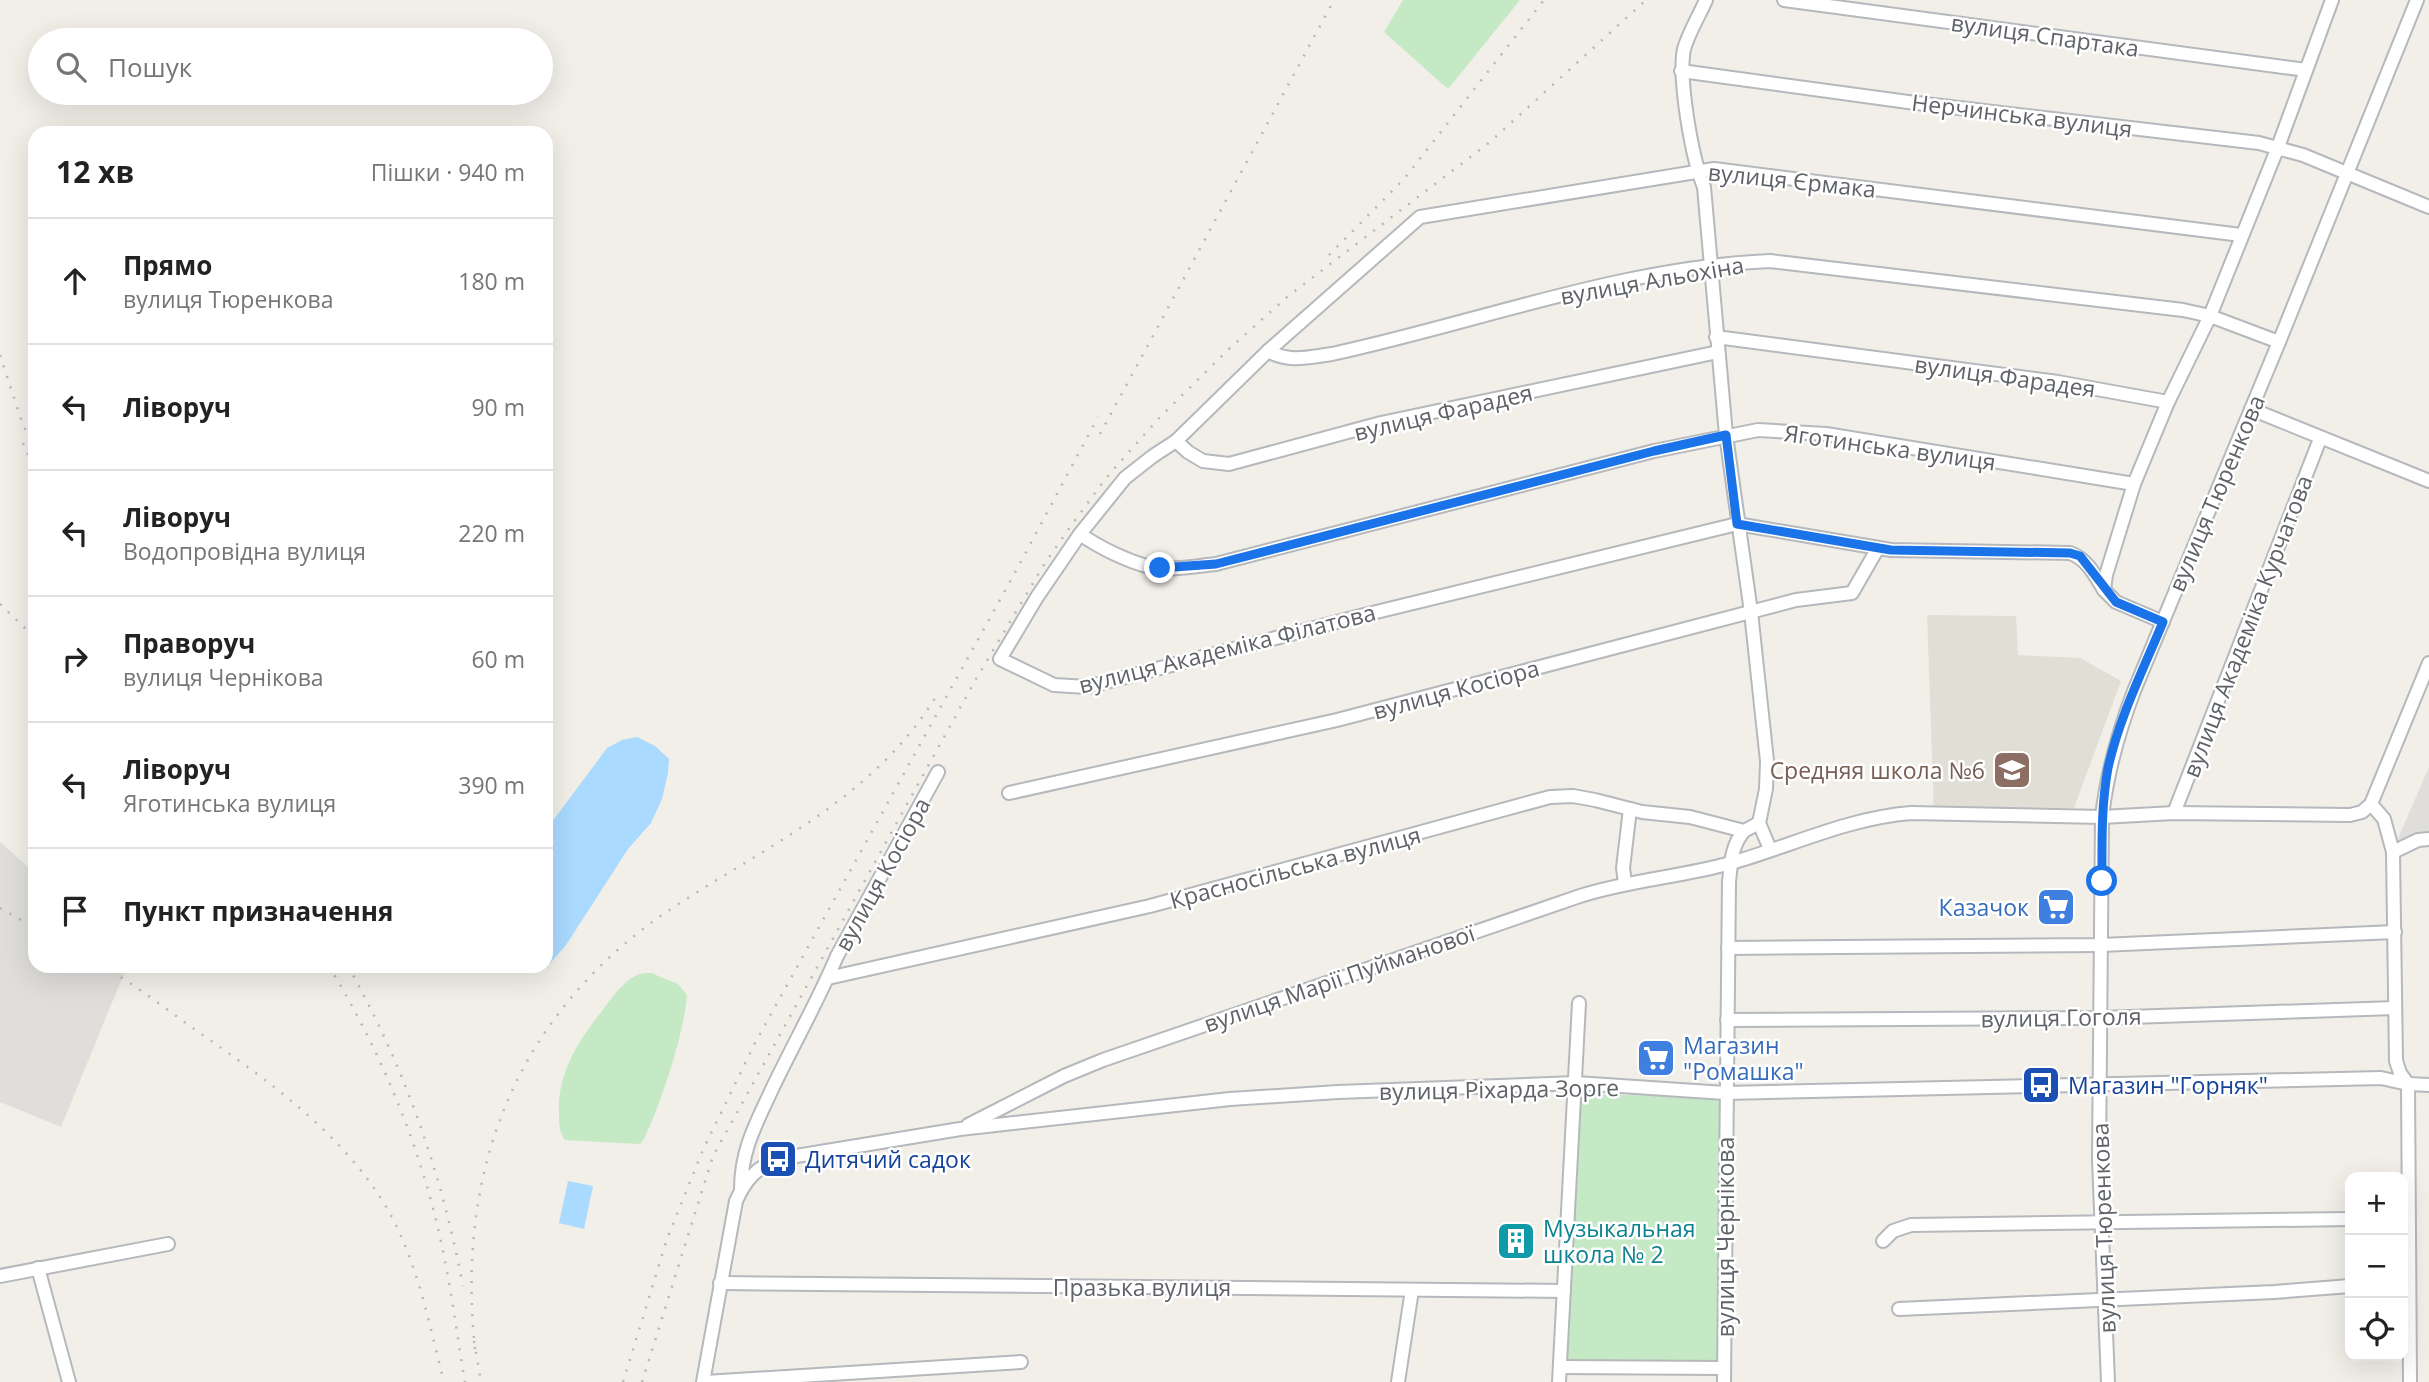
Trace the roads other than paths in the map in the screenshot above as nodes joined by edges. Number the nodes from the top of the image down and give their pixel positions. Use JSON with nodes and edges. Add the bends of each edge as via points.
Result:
{"nodes":[{"id":1,"x":1706,"y":0,"type":"edge"},
{"id":2,"x":1784,"y":0,"type":"edge"},
{"id":3,"x":2332,"y":0,"type":"edge"},
{"id":4,"x":2413,"y":1,"type":"edge"},
{"id":5,"x":2306,"y":70,"type":"junction"},
{"id":6,"x":1681,"y":71,"type":"junction"},
{"id":7,"x":2278,"y":147,"type":"junction"},
{"id":8,"x":1697,"y":170,"type":"junction"},
{"id":9,"x":2353,"y":175,"type":"junction"},
{"id":10,"x":2429,"y":207,"type":"edge"},
{"id":11,"x":2241,"y":235,"type":"junction"},
{"id":12,"x":1712,"y":266,"type":"junction"},
{"id":13,"x":2210,"y":316,"type":"junction"},
{"id":14,"x":1716,"y":337,"type":"junction"},
{"id":15,"x":2279,"y":342,"type":"junction"},
{"id":16,"x":1268,"y":351,"type":"junction"},
{"id":17,"x":1718,"y":352,"type":"junction"},
{"id":18,"x":2168,"y":402,"type":"junction"},
{"id":19,"x":2251,"y":409,"type":"junction"},
{"id":20,"x":1726,"y":435,"type":"junction"},
{"id":21,"x":2320,"y":439,"type":"junction"},
{"id":22,"x":1176,"y":441,"type":"junction"},
{"id":23,"x":2429,"y":481,"type":"edge"},
{"id":24,"x":2134,"y":484,"type":"junction"},
{"id":25,"x":1737,"y":524,"type":"junction"},
{"id":26,"x":1080,"y":534,"type":"junction"},
{"id":27,"x":1878,"y":548,"type":"junction"},
{"id":28,"x":2104,"y":590,"type":"junction"},
{"id":29,"x":1751,"y":611,"type":"junction"},
{"id":30,"x":2163,"y":622,"type":"junction"},
{"id":31,"x":2429,"y":663,"type":"edge"},
{"id":32,"x":938,"y":772,"type":"dead end"},
{"id":33,"x":1009,"y":793,"type":"dead end"},
{"id":34,"x":2371,"y":804,"type":"junction"},
{"id":35,"x":1630,"y":810,"type":"junction"},
{"id":36,"x":2174,"y":813,"type":"junction"},
{"id":37,"x":2102,"y":817,"type":"junction"},
{"id":38,"x":1759,"y":823,"type":"junction"},
{"id":39,"x":1744,"y":831,"type":"junction"},
{"id":40,"x":2429,"y":839,"type":"edge"},
{"id":41,"x":1770,"y":849,"type":"junction"},
{"id":42,"x":2393,"y":852,"type":"junction"},
{"id":43,"x":1731,"y":863,"type":"junction"},
{"id":44,"x":1625,"y":883,"type":"junction"},
{"id":45,"x":2395,"y":932,"type":"junction"},
{"id":46,"x":2101,"y":945,"type":"junction"},
{"id":47,"x":1728,"y":948,"type":"junction"},
{"id":48,"x":828,"y":978,"type":"junction"},
{"id":49,"x":1579,"y":1003,"type":"dead end"},
{"id":50,"x":2395,"y":1008,"type":"junction"},
{"id":51,"x":2100,"y":1018,"type":"junction"},
{"id":52,"x":1727,"y":1020,"type":"junction"},
{"id":53,"x":2396,"y":1061,"type":"junction"},
{"id":54,"x":2381,"y":1078,"type":"junction"},
{"id":55,"x":1576,"y":1083,"type":"junction"},
{"id":56,"x":2099,"y":1084,"type":"junction"},
{"id":57,"x":2407,"y":1084,"type":"junction"},
{"id":58,"x":2429,"y":1085,"type":"edge"},
{"id":59,"x":1726,"y":1093,"type":"junction"},
{"id":60,"x":960,"y":1129,"type":"junction"},
{"id":61,"x":2406,"y":1172,"type":"edge"},
{"id":62,"x":744,"y":1184,"type":"junction"},
{"id":63,"x":2345,"y":1219,"type":"edge"},
{"id":64,"x":2102,"y":1223,"type":"junction"},
{"id":65,"x":1883,"y":1241,"type":"dead end"},
{"id":66,"x":168,"y":1244,"type":"dead end"},
{"id":67,"x":38,"y":1268,"type":"junction"},
{"id":68,"x":0,"y":1276,"type":"edge"},
{"id":69,"x":720,"y":1283,"type":"junction"},
{"id":70,"x":2345,"y":1286,"type":"edge"},
{"id":71,"x":1412,"y":1290,"type":"junction"},
{"id":72,"x":1564,"y":1291,"type":"junction"},
{"id":73,"x":2105,"y":1298,"type":"junction"},
{"id":74,"x":2406,"y":1298,"type":"edge"},
{"id":75,"x":1899,"y":1309,"type":"dead end"},
{"id":76,"x":1020,"y":1362,"type":"dead end"},
{"id":77,"x":1560,"y":1367,"type":"junction"},
{"id":78,"x":1724,"y":1368,"type":"junction"},
{"id":79,"x":69,"y":1382,"type":"edge"},
{"id":80,"x":704,"y":1382,"type":"edge"},
{"id":81,"x":1398,"y":1382,"type":"edge"},
{"id":82,"x":1559,"y":1382,"type":"edge"},
{"id":83,"x":1724,"y":1382,"type":"edge"},
{"id":84,"x":2108,"y":1382,"type":"edge"},
{"id":85,"x":2410,"y":1382,"type":"edge"}],
"edges":[{"from":1,"to":6,"type":"street","via":[[1685,48]]},
{"from":2,"to":5,"type":"street","name":"вулиця Спартака"},
{"from":3,"to":5,"type":"street"},
{"from":4,"to":9,"type":"street","name":"вулиця Тюренкова"},
{"from":5,"to":7,"type":"street"},
{"from":6,"to":7,"type":"street","name":"Нерчинська вулиця"},
{"from":6,"to":8,"type":"street"},
{"from":7,"to":9,"type":"street","name":"Нерчинська вулиця"},
{"from":7,"to":11,"type":"street"},
{"from":8,"to":11,"type":"street","name":"вулиця Єрмака","via":[[1730,170]]},
{"from":8,"to":12,"type":"street","via":[[1704,187]]},
{"from":8,"to":16,"type":"street","name":"вулиця Єрмака","via":[[1420,217]]},
{"from":9,"to":10,"type":"street","name":"Нерчинська вулиця"},
{"from":9,"to":15,"type":"street","name":"вулиця Тюренкова"},
{"from":11,"to":13,"type":"street"},
{"from":12,"to":13,"type":"street","name":"вулиця Альохіна","via":[[1787,262]]},
{"from":12,"to":14,"type":"street"},
{"from":12,"to":16,"type":"street","name":"вулиця Альохіна","via":[[1574,292],[1332,354],[1295,359]]},
{"from":13,"to":15,"type":"street","name":"вулиця Альохіна"},
{"from":13,"to":18,"type":"street"},
{"from":14,"to":17,"type":"street"},
{"from":14,"to":18,"type":"street","name":"вулиця Фарадея","via":[[2045,380]]},
{"from":15,"to":19,"type":"street","name":"вулиця Тюренкова"},
{"from":16,"to":22,"type":"street","name":"вулиця Академіка Філатова"},
{"from":17,"to":20,"type":"street"},
{"from":17,"to":22,"type":"street","name":"вулиця Фарадея","via":[[1381,423],[1229,464],[1203,461]]},
{"from":18,"to":24,"type":"street"},
{"from":19,"to":21,"type":"street"},
{"from":19,"to":30,"type":"street","name":"вулиця Тюренкова"},
{"from":20,"to":24,"type":"street","name":"Яготинська вулиця","via":[[1759,430],[1826,434]]},
{"from":20,"to":25,"type":"street"},
{"from":20,"to":26,"type":"street","name":"Яготинська вулиця","via":[[1216,564],[1150,566]]},
{"from":21,"to":23,"type":"street"},
{"from":21,"to":36,"type":"street","name":"вулиця Академіка Курчатова"},
{"from":22,"to":26,"type":"street","name":"вулиця Академіка Філатова","via":[[1125,478]]},
{"from":24,"to":28,"type":"street"},
{"from":25,"to":26,"type":"street","name":"вулиця Академіка Філатова","via":[[1087,687],[1054,685],[1000,659]]},
{"from":25,"to":27,"type":"street"},
{"from":25,"to":29,"type":"street"},
{"from":27,"to":28,"type":"street","via":[[2056,551],[2080,556]]},
{"from":27,"to":29,"type":"street","name":"вулиця Косіора","via":[[1852,593]]},
{"from":28,"to":30,"type":"street","via":[[2116,602]]},
{"from":29,"to":33,"type":"street","name":"вулиця Косіора","via":[[1337,720]]},
{"from":29,"to":38,"type":"street","via":[[1768,761]]},
{"from":30,"to":37,"type":"street","name":"вулиця Тюренкова","via":[[2120,727],[2108,769]]},
{"from":31,"to":34,"type":"street"},
{"from":32,"to":48,"type":"street","name":"вулиця Косіора"},
{"from":34,"to":36,"type":"street","via":[[2350,816]]},
{"from":34,"to":42,"type":"street","via":[[2384,819]]},
{"from":35,"to":39,"type":"street","name":"Красносільська вулиця","via":[[1690,817]]},
{"from":35,"to":44,"type":"street"},
{"from":35,"to":48,"type":"street","name":"Красносільська вулиця","via":[[1573,796],[1550,797],[1150,906]]},
{"from":36,"to":37,"type":"street"},
{"from":37,"to":41,"type":"street","via":[[1887,815]]},
{"from":37,"to":46,"type":"street","name":"вулиця Тюренкова"},
{"from":38,"to":39,"type":"street"},
{"from":38,"to":41,"type":"street"},
{"from":39,"to":43,"type":"street"},
{"from":40,"to":42,"type":"street"},
{"from":41,"to":43,"type":"street"},
{"from":42,"to":45,"type":"street"},
{"from":43,"to":44,"type":"street","name":"вулиця Марії Пуйманової"},
{"from":43,"to":47,"type":"street","name":"вулиця Чернікова"},
{"from":44,"to":60,"type":"street","name":"вулиця Марії Пуйманової","via":[[1103,1060]]},
{"from":45,"to":46,"type":"street"},
{"from":45,"to":50,"type":"street"},
{"from":46,"to":47,"type":"street"},
{"from":46,"to":51,"type":"street","name":"вулиця Тюренкова"},
{"from":47,"to":52,"type":"street","name":"вулиця Чернікова"},
{"from":48,"to":62,"type":"street","name":"вулиця Косіора","via":[[750,1136],[741,1167]]},
{"from":49,"to":55,"type":"street"},
{"from":50,"to":51,"type":"street","name":"вулиця Гоголя"},
{"from":50,"to":53,"type":"street"},
{"from":51,"to":52,"type":"street","name":"вулиця Гоголя"},
{"from":51,"to":56,"type":"street","name":"вулиця Тюренкова"},
{"from":52,"to":59,"type":"street","name":"вулиця Чернікова"},
{"from":53,"to":54,"type":"street"},
{"from":53,"to":57,"type":"street"},
{"from":54,"to":56,"type":"street","name":"вулиця Ріхарда Зорге"},
{"from":54,"to":57,"type":"street","name":"вулиця Ріхарда Зорге"},
{"from":55,"to":59,"type":"street","name":"вулиця Ріхарда Зорге"},
{"from":55,"to":60,"type":"street","name":"вулиця Ріхарда Зорге","via":[[1230,1099]]},
{"from":55,"to":72,"type":"street"},
{"from":56,"to":59,"type":"street","name":"вулиця Ріхарда Зорге"},
{"from":56,"to":64,"type":"street","name":"вулиця Тюренкова"},
{"from":57,"to":58,"type":"street","name":"вулиця Ріхарда Зорге"},
{"from":57,"to":61,"type":"street"},
{"from":59,"to":78,"type":"street","name":"вулиця Чернікова"},
{"from":60,"to":62,"type":"street","name":"вулиця Ріхарда Зорге","via":[[778,1159],[762,1166]]},
{"from":62,"to":69,"type":"street","name":"вулиця Косіора"},
{"from":63,"to":64,"type":"street"},
{"from":64,"to":65,"type":"street","via":[[1910,1225],[1893,1231]]},
{"from":64,"to":73,"type":"street","name":"вулиця Тюренкова"},
{"from":66,"to":67,"type":"street"},
{"from":67,"to":68,"type":"street"},
{"from":67,"to":79,"type":"street"},
{"from":69,"to":71,"type":"street","name":"Празька вулиця"},
{"from":69,"to":80,"type":"street","name":"вулиця Косіора"},
{"from":70,"to":73,"type":"street"},
{"from":71,"to":72,"type":"street","name":"Празька вулиця"},
{"from":71,"to":81,"type":"street"},
{"from":72,"to":77,"type":"street"},
{"from":73,"to":75,"type":"street"},
{"from":73,"to":84,"type":"street","name":"вулиця Тюренкова"},
{"from":74,"to":85,"type":"street"},
{"from":76,"to":80,"type":"street"},
{"from":77,"to":78,"type":"street"},
{"from":77,"to":82,"type":"street"},
{"from":78,"to":83,"type":"street","name":"вулиця Чернікова"}]}
